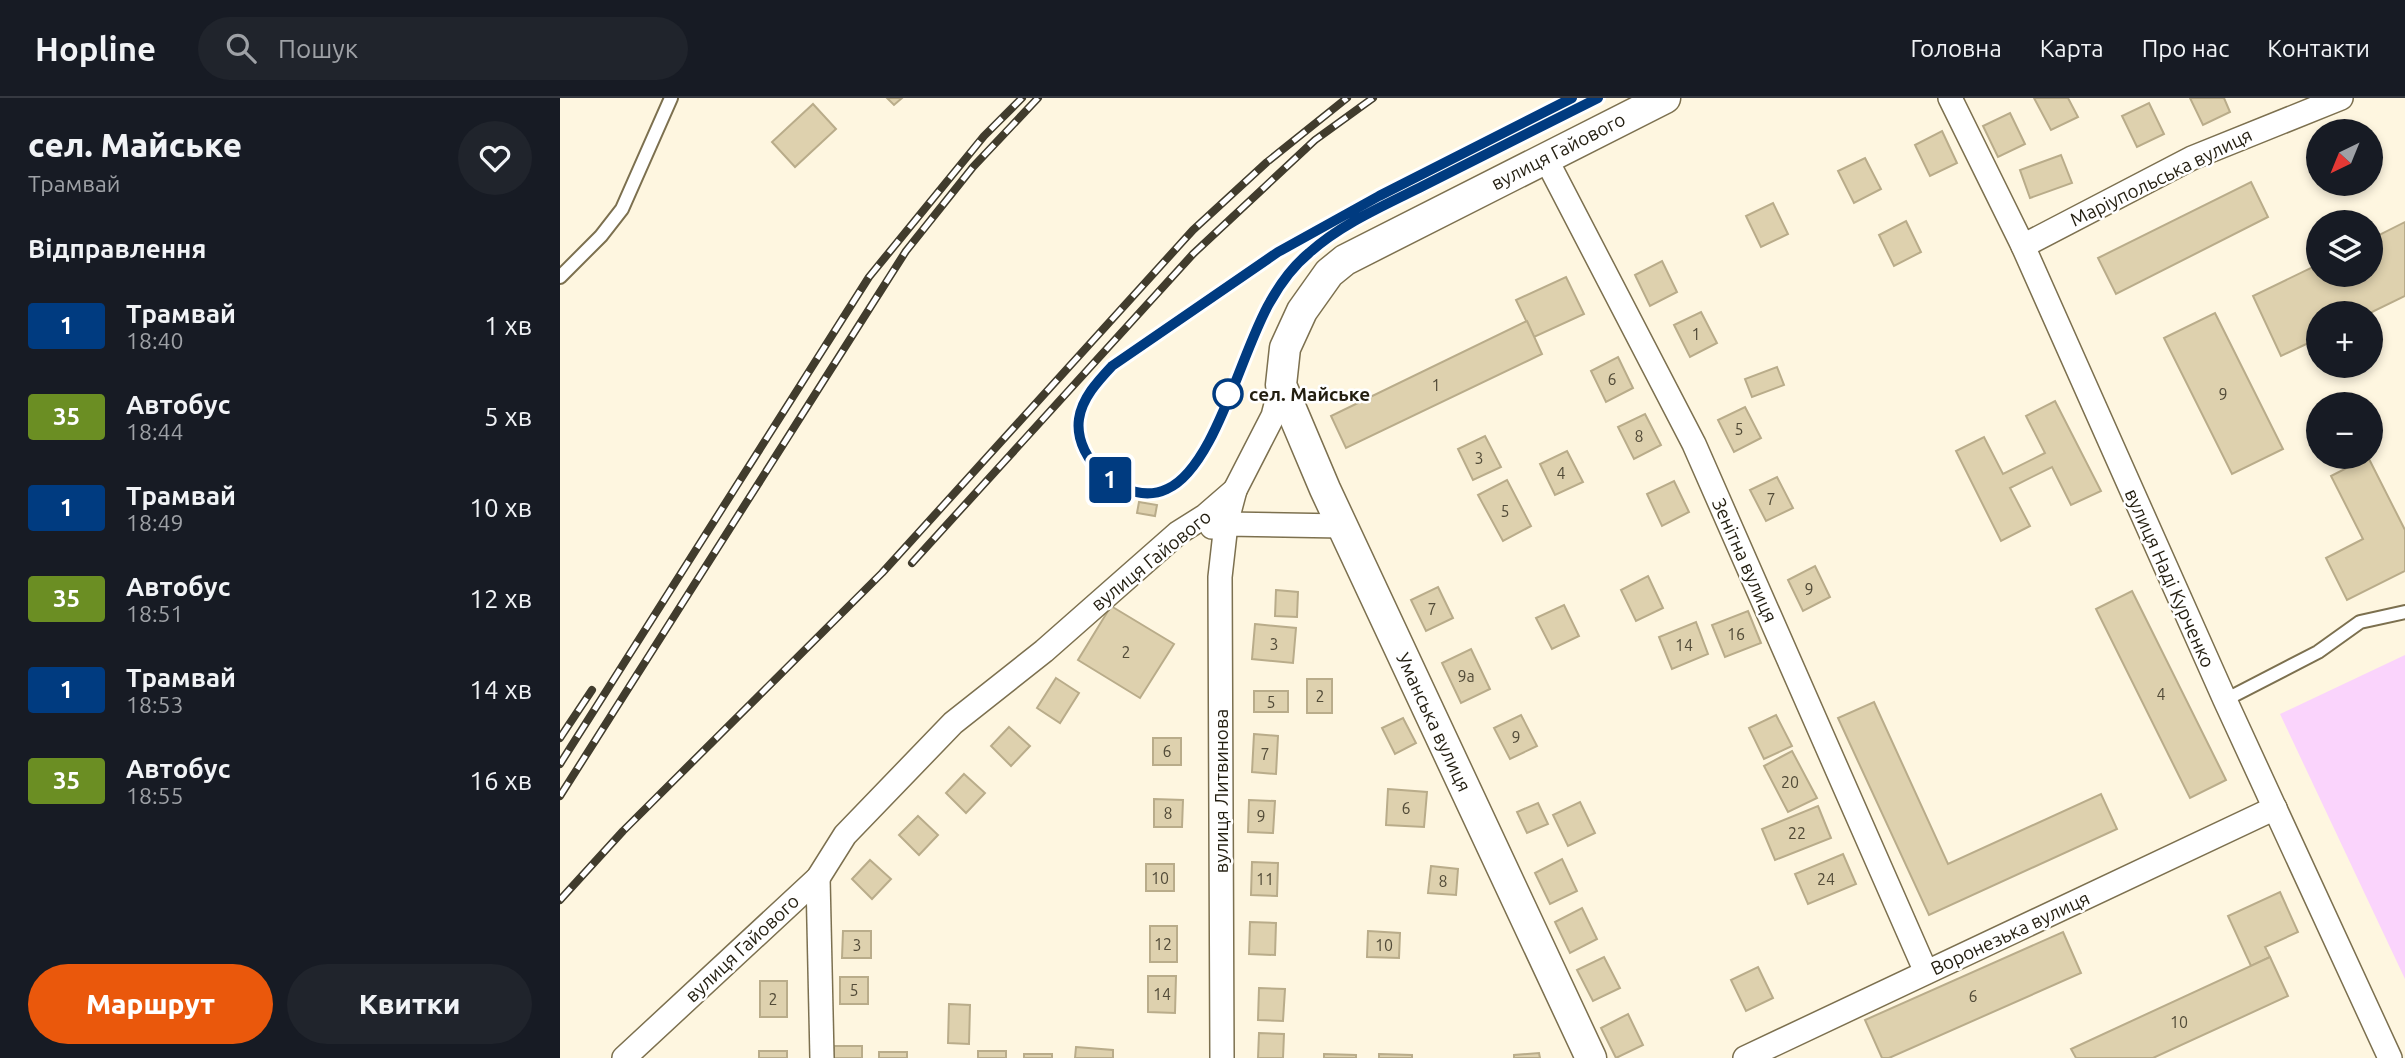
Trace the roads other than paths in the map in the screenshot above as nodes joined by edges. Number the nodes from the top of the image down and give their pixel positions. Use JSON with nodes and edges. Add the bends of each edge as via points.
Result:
{"nodes":[{"id":1,"x":671,"y":98,"type":"edge"},
{"id":2,"x":1665,"y":98,"type":"edge"},
{"id":3,"x":1950,"y":98,"type":"edge"},
{"id":4,"x":2341,"y":98,"type":"edge"},
{"id":5,"x":1545,"y":158,"type":"junction"},
{"id":6,"x":2023,"y":246,"type":"junction"},
{"id":7,"x":560,"y":277,"type":"edge"},
{"id":8,"x":1281,"y":385,"type":"junction"},
{"id":9,"x":1235,"y":490,"type":"junction"},
{"id":10,"x":1226,"y":524,"type":"junction"},
{"id":11,"x":1342,"y":526,"type":"junction"},
{"id":12,"x":1178,"y":533,"type":"junction"},
{"id":13,"x":2405,"y":612,"type":"edge"},
{"id":14,"x":2225,"y":700,"type":"junction"},
{"id":15,"x":2275,"y":808,"type":"junction"},
{"id":16,"x":818,"y":878,"type":"junction"},
{"id":17,"x":1927,"y":972,"type":"junction"},
{"id":18,"x":1587,"y":1054,"type":"edge"},
{"id":19,"x":624,"y":1058,"type":"edge"},
{"id":20,"x":822,"y":1058,"type":"edge"},
{"id":21,"x":1222,"y":1058,"type":"edge"},
{"id":22,"x":1745,"y":1058,"type":"edge"},
{"id":23,"x":2390,"y":1058,"type":"edge"}],
"edges":[{"from":1,"to":7,"type":"lane","via":[[622,209]]},
{"from":2,"to":5,"type":"street","name":"вулиця Гайового"},
{"from":3,"to":6,"type":"street","name":"вулиця Наді Курченко"},
{"from":4,"to":6,"type":"street","name":"Маріупольська вулиця","via":[[2192,158]]},
{"from":5,"to":8,"type":"street","name":"вулиця Гайового","via":[[1373,244],[1329,273],[1301,311],[1285,348]]},
{"from":5,"to":17,"type":"street","name":"Зенітна вулиця","via":[[1694,444]]},
{"from":6,"to":14,"type":"street","name":"вулиця Наді Курченко"},
{"from":8,"to":9,"type":"street","name":"вулиця Гайового","via":[[1273,416]]},
{"from":8,"to":11,"type":"street","name":"Уманська вулиця"},
{"from":9,"to":10,"type":"street","name":"вулиця Литвинова"},
{"from":9,"to":12,"type":"street","name":"вулиця Гайового"},
{"from":10,"to":11,"type":"street"},
{"from":10,"to":12,"type":"street"},
{"from":10,"to":21,"type":"street","name":"вулиця Литвинова","via":[[1220,577]]},
{"from":11,"to":18,"type":"street","name":"Уманська вулиця"},
{"from":12,"to":16,"type":"street","name":"вулиця Гайового","via":[[1044,651],[953,723],[845,835]]},
{"from":13,"to":14,"type":"lane","via":[[2361,622],[2318,652]]},
{"from":14,"to":15,"type":"street","name":"вулиця Наді Курченко"},
{"from":15,"to":17,"type":"street","name":"Воронезька вулиця"},
{"from":15,"to":23,"type":"street","name":"вулиця Наді Курченко"},
{"from":16,"to":19,"type":"street","name":"вулиця Гайового"},
{"from":16,"to":20,"type":"street"},
{"from":17,"to":22,"type":"street","name":"Воронезька вулиця"}]}
